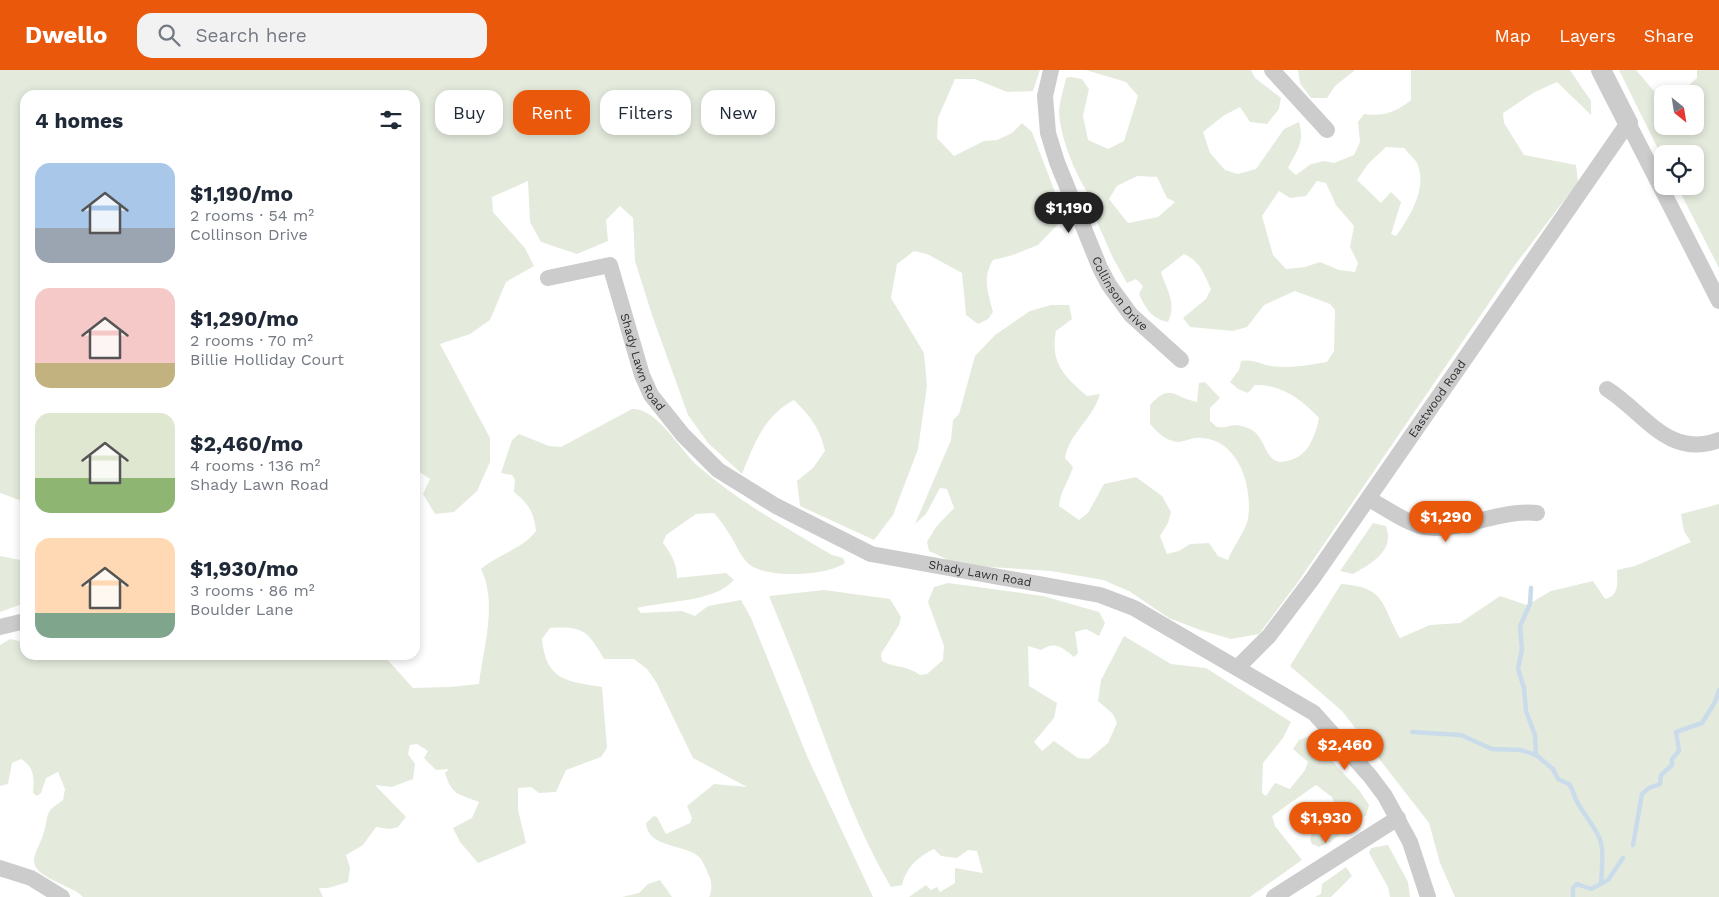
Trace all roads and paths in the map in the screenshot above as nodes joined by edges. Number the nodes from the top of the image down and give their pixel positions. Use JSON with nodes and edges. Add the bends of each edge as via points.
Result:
{"nodes":[{"id":1,"x":1050,"y":70,"type":"edge"},
{"id":2,"x":1272,"y":70,"type":"edge"},
{"id":3,"x":1601,"y":70,"type":"edge"},
{"id":4,"x":1628,"y":123,"type":"junction"},
{"id":5,"x":1327,"y":130,"type":"dead end"},
{"id":6,"x":548,"y":278,"type":"dead end"},
{"id":7,"x":1719,"y":301,"type":"edge"},
{"id":8,"x":1181,"y":360,"type":"dead end"},
{"id":9,"x":1607,"y":389,"type":"dead end"},
{"id":10,"x":1719,"y":440,"type":"edge"},
{"id":11,"x":1370,"y":499,"type":"junction"},
{"id":12,"x":1537,"y":513,"type":"dead end"},
{"id":13,"x":20,"y":621,"type":"edge"},
{"id":14,"x":0,"y":627,"type":"edge"},
{"id":15,"x":1237,"y":668,"type":"junction"},
{"id":16,"x":1398,"y":818,"type":"junction"},
{"id":17,"x":0,"y":868,"type":"edge"},
{"id":18,"x":62,"y":897,"type":"edge"},
{"id":19,"x":1274,"y":897,"type":"edge"},
{"id":20,"x":1428,"y":897,"type":"edge"}],
"edges":[{"from":1,"to":8,"type":"street","name":"Collinson Drive","via":[[1046,96],[1048,133],[1100,268],[1131,315]]},
{"from":2,"to":5,"type":"street"},
{"from":3,"to":4,"type":"street"},
{"from":4,"to":7,"type":"street"},
{"from":4,"to":11,"type":"street","name":"Eastwood Road"},
{"from":6,"to":15,"type":"street","name":"Shady Lawn Road","via":[[610,266],[642,375],[653,397],[718,470],[776,506],[870,554],[1100,595],[1134,608]]},
{"from":9,"to":10,"type":"street","via":[[1664,437],[1693,445]]},
{"from":11,"to":12,"type":"street","via":[[1422,527],[1442,527],[1514,512]]},
{"from":11,"to":15,"type":"street","name":"Eastwood Road","via":[[1269,636]]},
{"from":13,"to":14,"type":"street"},
{"from":15,"to":16,"type":"street","name":"Shady Lawn Road","via":[[1314,713],[1370,776]]},
{"from":16,"to":19,"type":"street"},
{"from":16,"to":20,"type":"street","name":"Shady Lawn Road","via":[[1421,871]]},
{"from":17,"to":18,"type":"street","via":[[31,878]]}]}
